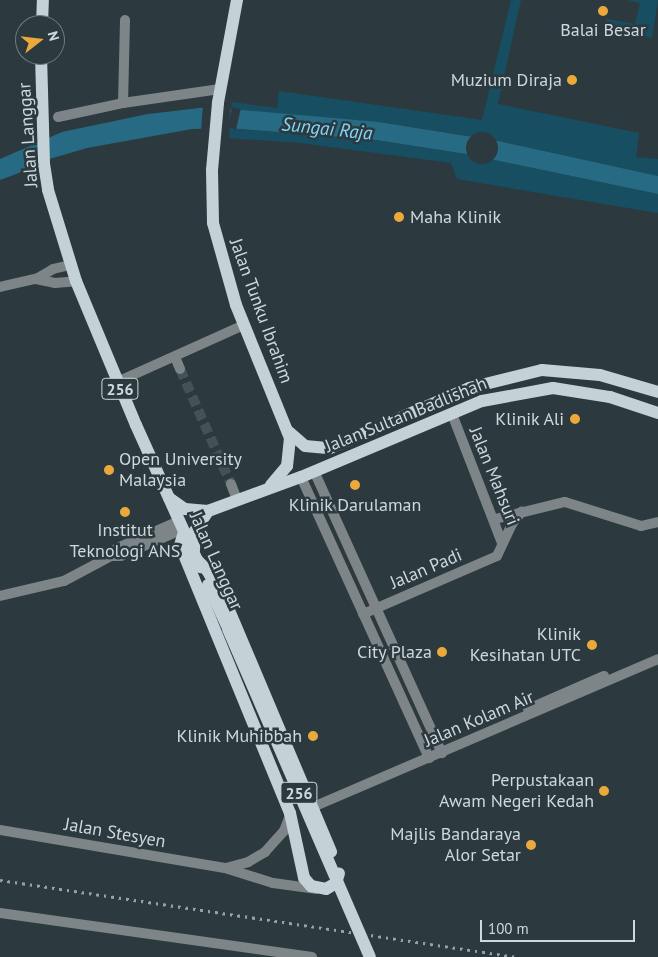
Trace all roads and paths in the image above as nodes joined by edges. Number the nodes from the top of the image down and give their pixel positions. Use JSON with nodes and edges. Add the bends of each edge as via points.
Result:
{"nodes":[{"id":1,"x":228,"y":0,"type":"edge"},
{"id":2,"x":237,"y":0,"type":"edge"},
{"id":3,"x":42,"y":1,"type":"edge"},
{"id":4,"x":42,"y":15,"type":"edge"},
{"id":5,"x":125,"y":20,"type":"dead end"},
{"id":6,"x":231,"y":22,"type":"junction"},
{"id":7,"x":41,"y":65,"type":"edge"},
{"id":8,"x":220,"y":89,"type":"junction"},
{"id":9,"x":123,"y":103,"type":"junction"},
{"id":10,"x":58,"y":117,"type":"dead end"},
{"id":11,"x":71,"y":264,"type":"junction"},
{"id":12,"x":36,"y":280,"type":"junction"},
{"id":13,"x":76,"y":281,"type":"junction"},
{"id":14,"x":0,"y":288,"type":"edge"},
{"id":15,"x":244,"y":325,"type":"junction"},
{"id":16,"x":175,"y":357,"type":"junction"},
{"id":17,"x":180,"y":369,"type":"tunnel mouth"},
{"id":18,"x":117,"y":382,"type":"junction"},
{"id":19,"x":658,"y":392,"type":"edge"},
{"id":20,"x":658,"y":413,"type":"edge"},
{"id":21,"x":452,"y":414,"type":"junction"},
{"id":22,"x":287,"y":430,"type":"junction"},
{"id":23,"x":314,"y":471,"type":"junction"},
{"id":24,"x":301,"y":477,"type":"junction"},
{"id":25,"x":231,"y":484,"type":"tunnel mouth"},
{"id":26,"x":268,"y":488,"type":"junction"},
{"id":27,"x":167,"y":496,"type":"junction"},
{"id":28,"x":238,"y":500,"type":"junction"},
{"id":29,"x":208,"y":511,"type":"junction"},
{"id":30,"x":522,"y":512,"type":"junction"},
{"id":31,"x":495,"y":520,"type":"junction"},
{"id":32,"x":658,"y":522,"type":"edge"},
{"id":33,"x":182,"y":528,"type":"junction"},
{"id":34,"x":501,"y":552,"type":"junction"},
{"id":35,"x":196,"y":558,"type":"junction"},
{"id":36,"x":0,"y":596,"type":"edge"},
{"id":37,"x":376,"y":608,"type":"junction"},
{"id":38,"x":363,"y":614,"type":"junction"},
{"id":39,"x":658,"y":659,"type":"edge"},
{"id":40,"x":604,"y":676,"type":"dead end"},
{"id":41,"x":522,"y":711,"type":"dead end"},
{"id":42,"x":442,"y":753,"type":"junction"},
{"id":43,"x":429,"y":758,"type":"junction"},
{"id":44,"x":313,"y":807,"type":"junction"},
{"id":45,"x":290,"y":813,"type":"junction"},
{"id":46,"x":0,"y":830,"type":"edge"},
{"id":47,"x":225,"y":868,"type":"junction"},
{"id":48,"x":320,"y":889,"type":"junction"},
{"id":49,"x":0,"y":913,"type":"edge"},
{"id":50,"x":312,"y":957,"type":"edge"},
{"id":51,"x":370,"y":957,"type":"edge"}],
"edges":[{"from":1,"to":6,"type":"main road"},
{"from":2,"to":6,"type":"main road"},
{"from":3,"to":4,"type":"main road"},
{"from":5,"to":9,"type":"street"},
{"from":6,"to":8,"type":"main road","name":"Jalan Tunku Ibrahim"},
{"from":7,"to":11,"type":"main road","name":"Jalan Langgar","number":"256","via":[[44,164],[48,190]]},
{"from":8,"to":9,"type":"street"},
{"from":8,"to":15,"type":"main road","name":"Jalan Tunku Ibrahim","via":[[215,134],[213,223],[219,254]]},
{"from":9,"to":10,"type":"street"},
{"from":11,"to":12,"type":"street","via":[[53,269]]},
{"from":11,"to":13,"type":"main road","name":"Jalan Langgar","number":"256"},
{"from":12,"to":13,"type":"street","via":[[55,283]]},
{"from":12,"to":14,"type":"street"},
{"from":13,"to":18,"type":"main road","name":"Jalan Langgar","number":"256"},
{"from":15,"to":16,"type":"street"},
{"from":15,"to":22,"type":"main road","name":"Jalan Tunku Ibrahim"},
{"from":16,"to":17,"type":"street"},
{"from":16,"to":18,"type":"street"},
{"from":18,"to":27,"type":"main road","name":"Jalan Langgar","number":"256"},
{"from":19,"to":22,"type":"main road","name":"Jalan Sultan Badlishah","via":[[600,375],[532,371],[484,382],[444,397],[330,448],[305,446]]},
{"from":20,"to":21,"type":"main road","name":"Jalan Sultan Badlishah","via":[[610,397],[553,388],[482,401]]},
{"from":21,"to":23,"type":"main road","name":"Jalan Sultan Badlishah"},
{"from":21,"to":31,"type":"street","name":"Jalan Mahsuri"},
{"from":22,"to":26,"type":"main road","via":[[291,445],[289,460],[283,473]]},
{"from":23,"to":24,"type":"main road","name":"Jalan Sultan Badlishah"},
{"from":23,"to":37,"type":"street"},
{"from":24,"to":26,"type":"main road","name":"Jalan Sultan Badlishah"},
{"from":24,"to":38,"type":"street"},
{"from":25,"to":28,"type":"street"},
{"from":26,"to":28,"type":"main road","name":"Jalan Sultan Badlishah"},
{"from":27,"to":29,"type":"main road","via":[[185,509]]},
{"from":27,"to":33,"type":"main road","name":"Jalan Langgar","number":"256"},
{"from":28,"to":29,"type":"main road","name":"Jalan Sultan Badlishah"},
{"from":29,"to":35,"type":"main road","via":[[195,531]]},
{"from":30,"to":31,"type":"street"},
{"from":30,"to":32,"type":"street","via":[[565,502],[641,526]]},
{"from":30,"to":34,"type":"street","via":[[508,530]]},
{"from":31,"to":34,"type":"street","name":"Jalan Mahsuri","via":[[502,536]]},
{"from":33,"to":35,"type":"main road","name":"Jalan Langgar","number":"256"},
{"from":33,"to":36,"type":"street","via":[[121,556],[111,556],[50,586]]},
{"from":33,"to":45,"type":"main road","via":[[180,545]]},
{"from":34,"to":37,"type":"street","name":"Jalan Padi"},
{"from":35,"to":44,"type":"main road","via":[[226,603]]},
{"from":35,"to":51,"type":"main road","name":"Jalan Langgar","number":"256","bridge":true},
{"from":37,"to":38,"type":"street","name":"Jalan Padi"},
{"from":37,"to":42,"type":"street"},
{"from":38,"to":43,"type":"street"},
{"from":39,"to":42,"type":"street","name":"Jalan Kolam Air"},
{"from":40,"to":41,"type":"street"},
{"from":42,"to":43,"type":"street","name":"Jalan Kolam Air"},
{"from":43,"to":44,"type":"street","name":"Jalan Kolam Air"},
{"from":44,"to":48,"type":"main road","via":[[340,875],[334,886]]},
{"from":45,"to":47,"type":"street","via":[[284,830],[265,852],[248,862]]},
{"from":45,"to":48,"type":"main road","via":[[304,878],[311,886]]},
{"from":46,"to":47,"type":"street","name":"Jalan Stesyen"},
{"from":47,"to":48,"type":"street","name":"Jalan Stesyen","via":[[273,883]]},
{"from":49,"to":50,"type":"street"}]}
